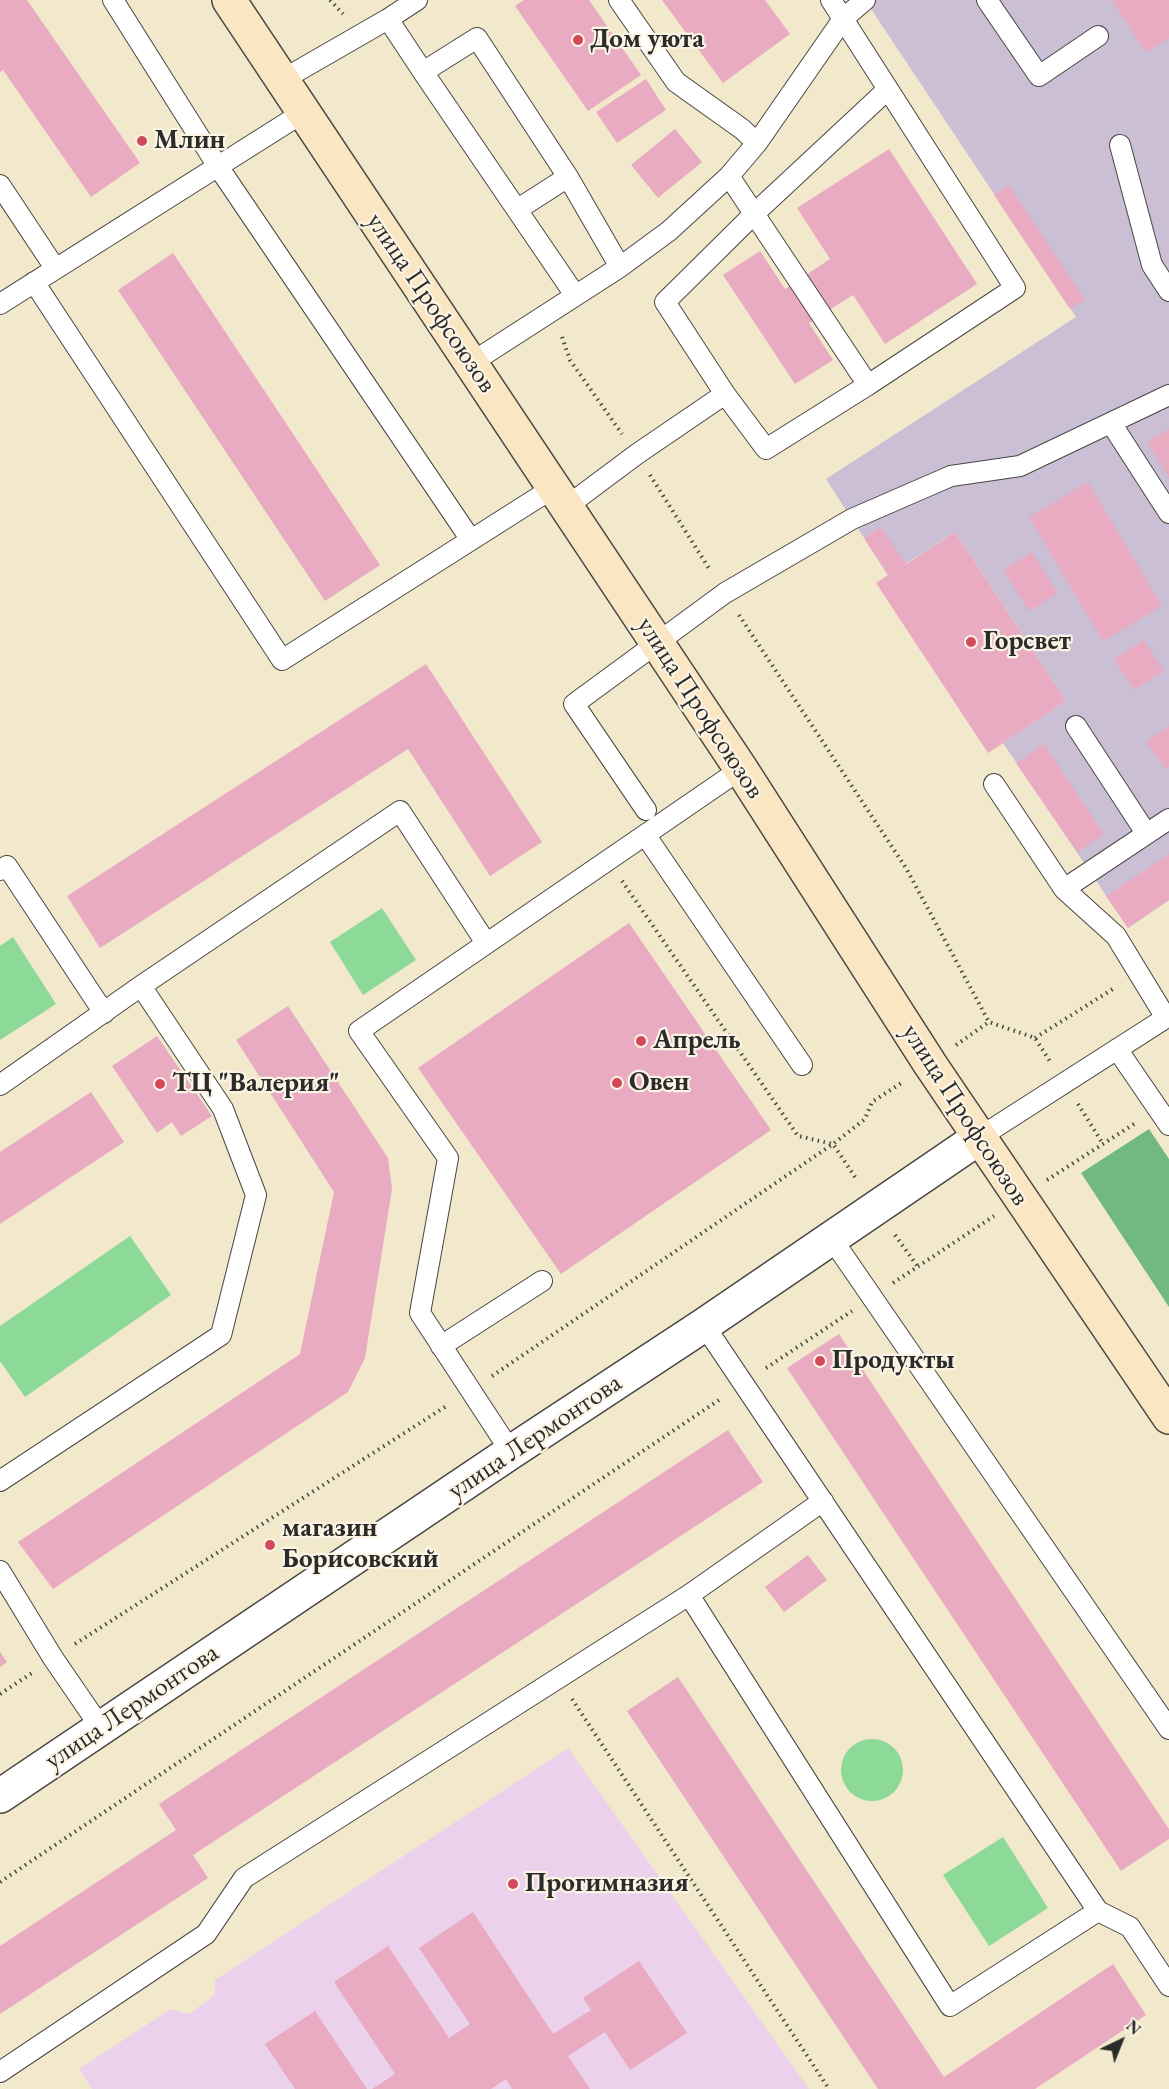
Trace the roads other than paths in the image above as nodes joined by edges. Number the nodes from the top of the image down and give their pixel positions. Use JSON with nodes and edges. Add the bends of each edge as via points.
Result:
{"nodes":[{"id":1,"x":113,"y":0,"type":"edge"},
{"id":2,"x":229,"y":0,"type":"edge"},
{"id":3,"x":417,"y":0,"type":"edge"},
{"id":4,"x":619,"y":0,"type":"edge"},
{"id":5,"x":831,"y":0,"type":"edge"},
{"id":6,"x":865,"y":0,"type":"edge"},
{"id":7,"x":987,"y":0,"type":"edge"},
{"id":8,"x":388,"y":19,"type":"junction"},
{"id":9,"x":843,"y":19,"type":"junction"},
{"id":10,"x":1098,"y":36,"type":"dead end"},
{"id":11,"x":423,"y":72,"type":"junction"},
{"id":12,"x":282,"y":80,"type":"junction"},
{"id":13,"x":887,"y":90,"type":"junction"},
{"id":14,"x":303,"y":112,"type":"junction"},
{"id":15,"x":757,"y":143,"type":"junction"},
{"id":16,"x":1120,"y":145,"type":"dead end"},
{"id":17,"x":217,"y":165,"type":"junction"},
{"id":18,"x":729,"y":176,"type":"junction"},
{"id":19,"x":568,"y":177,"type":"junction"},
{"id":20,"x":0,"y":185,"type":"edge"},
{"id":21,"x":518,"y":209,"type":"junction"},
{"id":22,"x":755,"y":213,"type":"junction"},
{"id":23,"x":620,"y":267,"type":"junction"},
{"id":24,"x":55,"y":268,"type":"junction"},
{"id":25,"x":34,"y":282,"type":"junction"},
{"id":26,"x":1169,"y":291,"type":"edge"},
{"id":27,"x":575,"y":295,"type":"junction"},
{"id":28,"x":0,"y":304,"type":"edge"},
{"id":29,"x":471,"y":363,"type":"junction"},
{"id":30,"x":868,"y":385,"type":"junction"},
{"id":31,"x":725,"y":394,"type":"junction"},
{"id":32,"x":1169,"y":395,"type":"edge"},
{"id":33,"x":1111,"y":423,"type":"junction"},
{"id":34,"x":560,"y":497,"type":"junction"},
{"id":35,"x":1169,"y":513,"type":"edge"},
{"id":36,"x":471,"y":540,"type":"junction"},
{"id":37,"x":657,"y":643,"type":"junction"},
{"id":38,"x":1076,"y":726,"type":"dead end"},
{"id":39,"x":741,"y":770,"type":"junction"},
{"id":40,"x":994,"y":784,"type":"dead end"},
{"id":41,"x":646,"y":810,"type":"dead end"},
{"id":42,"x":1169,"y":819,"type":"edge"},
{"id":43,"x":1146,"y":833,"type":"junction"},
{"id":44,"x":646,"y":836,"type":"junction"},
{"id":45,"x":0,"y":870,"type":"edge"},
{"id":46,"x":1064,"y":889,"type":"junction"},
{"id":47,"x":486,"y":943,"type":"junction"},
{"id":48,"x":141,"y":986,"type":"junction"},
{"id":49,"x":104,"y":1013,"type":"junction"},
{"id":50,"x":1167,"y":1017,"type":"edge"},
{"id":51,"x":1117,"y":1049,"type":"junction"},
{"id":52,"x":802,"y":1065,"type":"dead end"},
{"id":53,"x":0,"y":1085,"type":"edge"},
{"id":54,"x":1169,"y":1125,"type":"edge"},
{"id":55,"x":980,"y":1137,"type":"junction"},
{"id":56,"x":832,"y":1239,"type":"junction"},
{"id":57,"x":542,"y":1281,"type":"dead end"},
{"id":58,"x":704,"y":1325,"type":"junction"},
{"id":59,"x":441,"y":1346,"type":"junction"},
{"id":60,"x":1169,"y":1417,"type":"edge"},
{"id":61,"x":511,"y":1452,"type":"junction"},
{"id":62,"x":0,"y":1481,"type":"edge"},
{"id":63,"x":823,"y":1501,"type":"junction"},
{"id":64,"x":0,"y":1571,"type":"edge"},
{"id":65,"x":689,"y":1595,"type":"junction"},
{"id":66,"x":101,"y":1728,"type":"junction"},
{"id":67,"x":1169,"y":1729,"type":"edge"},
{"id":68,"x":0,"y":1796,"type":"edge"},
{"id":69,"x":1098,"y":1911,"type":"junction"},
{"id":70,"x":1169,"y":1986,"type":"edge"},
{"id":71,"x":0,"y":2072,"type":"edge"}],
"edges":[{"from":1,"to":17,"type":"lane"},
{"from":2,"to":12,"type":"main road","name":"улица Профсоюзов"},
{"from":3,"to":8,"type":"lane"},
{"from":4,"to":15,"type":"lane","via":[[676,82]]},
{"from":5,"to":9,"type":"lane"},
{"from":6,"to":9,"type":"lane"},
{"from":7,"to":10,"type":"lane","via":[[1039,76]]},
{"from":8,"to":11,"type":"lane"},
{"from":8,"to":12,"type":"lane"},
{"from":9,"to":13,"type":"lane"},
{"from":9,"to":15,"type":"lane"},
{"from":11,"to":19,"type":"lane","via":[[477,38]]},
{"from":11,"to":21,"type":"lane"},
{"from":12,"to":14,"type":"main road","name":"улица Профсоюзов"},
{"from":13,"to":22,"type":"lane"},
{"from":13,"to":30,"type":"lane","via":[[1015,288]]},
{"from":14,"to":17,"type":"lane"},
{"from":14,"to":29,"type":"main road","name":"улица Профсоюзов"},
{"from":15,"to":18,"type":"lane"},
{"from":16,"to":26,"type":"lane","via":[[1152,265]]},
{"from":17,"to":24,"type":"lane"},
{"from":17,"to":36,"type":"lane"},
{"from":18,"to":22,"type":"lane"},
{"from":18,"to":23,"type":"lane","via":[[669,231]]},
{"from":19,"to":21,"type":"lane"},
{"from":19,"to":23,"type":"lane"},
{"from":20,"to":24,"type":"lane"},
{"from":21,"to":27,"type":"lane"},
{"from":22,"to":30,"type":"lane"},
{"from":22,"to":31,"type":"lane","via":[[665,302]]},
{"from":23,"to":27,"type":"lane"},
{"from":24,"to":25,"type":"lane"},
{"from":25,"to":28,"type":"lane"},
{"from":25,"to":36,"type":"lane","via":[[282,660]]},
{"from":27,"to":29,"type":"lane"},
{"from":29,"to":34,"type":"main road","name":"улица Профсоюзов"},
{"from":30,"to":31,"type":"lane","via":[[766,449]]},
{"from":31,"to":34,"type":"lane","via":[[637,454]]},
{"from":32,"to":33,"type":"lane"},
{"from":33,"to":35,"type":"lane"},
{"from":33,"to":37,"type":"lane","via":[[1020,466],[951,476],[852,519],[725,593]]},
{"from":34,"to":36,"type":"lane"},
{"from":34,"to":37,"type":"main road","name":"улица Профсоюзов"},
{"from":37,"to":39,"type":"main road","name":"улица Профсоюзов"},
{"from":37,"to":41,"type":"lane","via":[[574,704]]},
{"from":38,"to":43,"type":"lane"},
{"from":39,"to":44,"type":"lane"},
{"from":39,"to":55,"type":"main road","name":"улица Профсоюзов"},
{"from":40,"to":46,"type":"lane"},
{"from":42,"to":43,"type":"lane"},
{"from":43,"to":46,"type":"lane"},
{"from":44,"to":47,"type":"lane"},
{"from":44,"to":52,"type":"lane"},
{"from":45,"to":49,"type":"lane","via":[[7,866]]},
{"from":46,"to":50,"type":"lane","via":[[1116,936]]},
{"from":47,"to":48,"type":"lane","via":[[400,811]]},
{"from":47,"to":59,"type":"lane","via":[[359,1031],[448,1158],[420,1313]]},
{"from":48,"to":49,"type":"lane"},
{"from":48,"to":62,"type":"lane","via":[[223,1109],[256,1195],[221,1335]]},
{"from":49,"to":53,"type":"lane"},
{"from":50,"to":51,"type":"lane"},
{"from":51,"to":54,"type":"lane"},
{"from":51,"to":55,"type":"lane"},
{"from":55,"to":56,"type":"street","name":"улица Лермонтова"},
{"from":55,"to":60,"type":"main road","name":"улица Профсоюзов"},
{"from":56,"to":58,"type":"street","name":"улица Лермонтова"},
{"from":56,"to":67,"type":"lane"},
{"from":57,"to":59,"type":"lane"},
{"from":58,"to":61,"type":"street","name":"улица Лермонтова"},
{"from":58,"to":63,"type":"lane"},
{"from":59,"to":61,"type":"lane"},
{"from":61,"to":66,"type":"street","name":"улица Лермонтова"},
{"from":63,"to":65,"type":"lane"},
{"from":63,"to":69,"type":"lane"},
{"from":64,"to":66,"type":"lane"},
{"from":65,"to":69,"type":"lane","via":[[950,2006]]},
{"from":65,"to":71,"type":"lane","via":[[244,1878],[206,1934]]},
{"from":66,"to":68,"type":"street","name":"улица Лермонтова"},
{"from":69,"to":70,"type":"lane","via":[[1130,1927]]}]}
